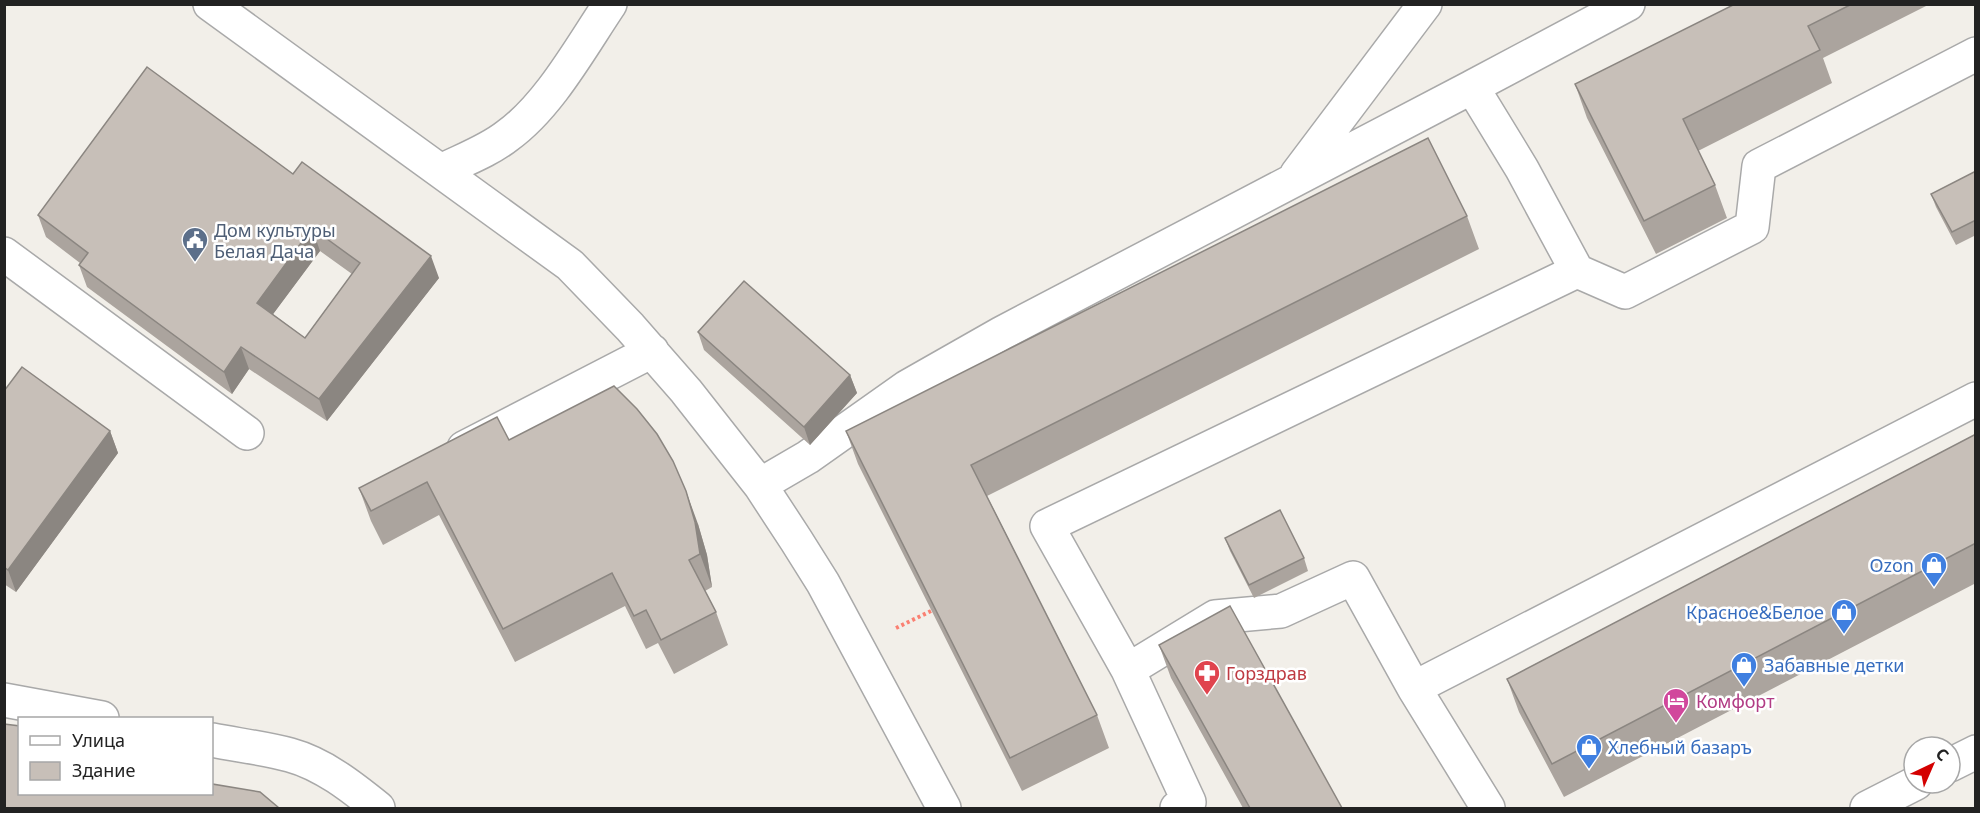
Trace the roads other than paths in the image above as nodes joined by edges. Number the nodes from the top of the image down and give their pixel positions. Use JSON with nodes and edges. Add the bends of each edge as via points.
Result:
{"nodes":[{"id":1,"x":210,"y":4,"type":"edge"},
{"id":2,"x":610,"y":4,"type":"edge"},
{"id":3,"x":1425,"y":4,"type":"edge"},
{"id":4,"x":1628,"y":4,"type":"edge"},
{"id":5,"x":1976,"y":54,"type":"edge"},
{"id":6,"x":1472,"y":87,"type":"junction"},
{"id":7,"x":441,"y":171,"type":"junction"},
{"id":8,"x":1291,"y":183,"type":"junction"},
{"id":9,"x":4,"y":254,"type":"edge"},
{"id":10,"x":1577,"y":271,"type":"junction"},
{"id":11,"x":652,"y":351,"type":"junction"},
{"id":12,"x":1976,"y":399,"type":"edge"},
{"id":13,"x":247,"y":433,"type":"dead end"},
{"id":14,"x":458,"y":451,"type":"edge"},
{"id":15,"x":760,"y":485,"type":"junction"},
{"id":16,"x":1128,"y":670,"type":"junction"},
{"id":17,"x":1414,"y":688,"type":"junction"},
{"id":18,"x":4,"y":700,"type":"edge"},
{"id":19,"x":97,"y":717,"type":"edge"},
{"id":20,"x":213,"y":740,"type":"edge"},
{"id":21,"x":1976,"y":752,"type":"edge"},
{"id":22,"x":1962,"y":759,"type":"edge"},
{"id":23,"x":1902,"y":790,"type":"edge"},
{"id":24,"x":378,"y":808,"type":"edge"},
{"id":25,"x":944,"y":808,"type":"edge"},
{"id":26,"x":1177,"y":808,"type":"edge"},
{"id":27,"x":1488,"y":808,"type":"edge"},
{"id":28,"x":1867,"y":808,"type":"edge"}],
"edges":[{"from":1,"to":7,"type":"street"},
{"from":2,"to":7,"type":"street","via":[[543,102],[526,120],[482,152]]},
{"from":3,"to":8,"type":"street"},
{"from":4,"to":6,"type":"street"},
{"from":5,"to":10,"type":"street","via":[[1759,166],[1752,227],[1625,292]]},
{"from":6,"to":8,"type":"street"},
{"from":6,"to":10,"type":"street"},
{"from":7,"to":11,"type":"street","via":[[570,265]]},
{"from":8,"to":15,"type":"street","via":[[1002,333],[907,387],[808,457]]},
{"from":9,"to":13,"type":"street"},
{"from":10,"to":16,"type":"street","via":[[1047,526]]},
{"from":11,"to":14,"type":"street"},
{"from":11,"to":15,"type":"street"},
{"from":12,"to":17,"type":"street"},
{"from":15,"to":25,"type":"street","via":[[823,583]]},
{"from":16,"to":17,"type":"street","via":[[1215,617],[1281,611],[1353,578]]},
{"from":16,"to":26,"type":"street","via":[[1189,802]]},
{"from":17,"to":27,"type":"street"},
{"from":18,"to":19,"type":"street"},
{"from":20,"to":24,"type":"street","via":[[292,755],[348,785]]},
{"from":21,"to":22,"type":"street"},
{"from":23,"to":28,"type":"street"}]}
